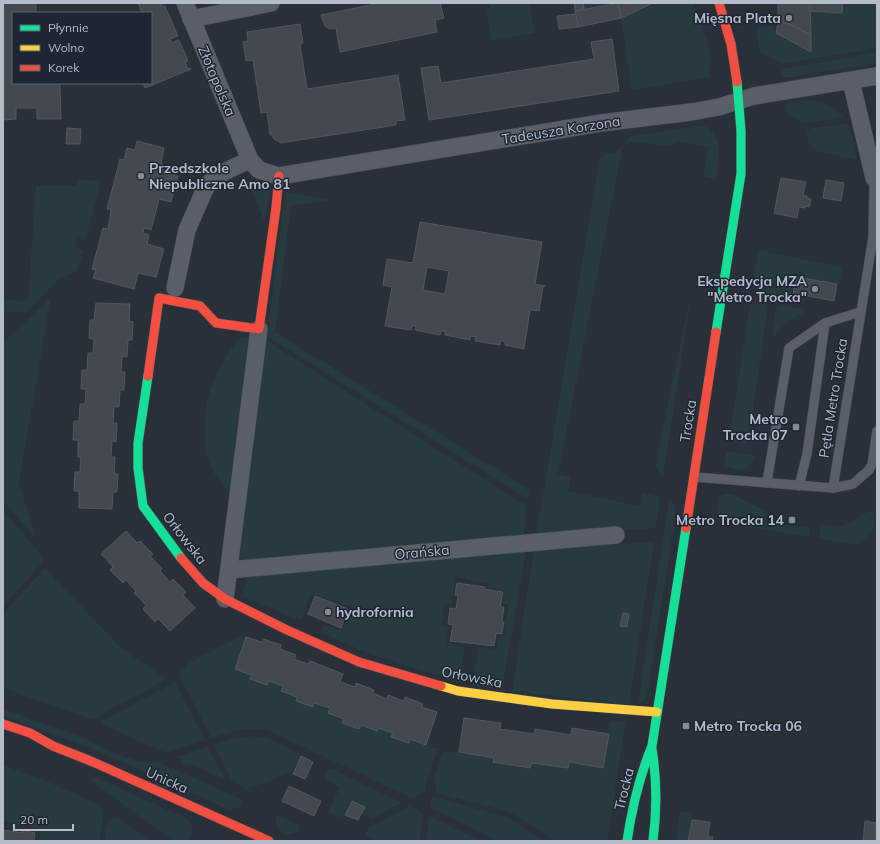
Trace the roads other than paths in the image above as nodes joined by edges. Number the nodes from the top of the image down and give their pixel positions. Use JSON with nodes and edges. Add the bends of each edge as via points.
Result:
{"nodes":[{"id":1,"x":185,"y":3,"type":"edge"},
{"id":2,"x":270,"y":3,"type":"edge"},
{"id":3,"x":719,"y":3,"type":"edge"},
{"id":4,"x":191,"y":19,"type":"junction"},
{"id":5,"x":877,"y":76,"type":"edge"},
{"id":6,"x":851,"y":81,"type":"junction"},
{"id":7,"x":739,"y":100,"type":"junction"},
{"id":8,"x":250,"y":160,"type":"junction"},
{"id":9,"x":279,"y":176,"type":"junction"},
{"id":10,"x":876,"y":182,"type":"edge"},
{"id":11,"x":176,"y":288,"type":"dead end"},
{"id":12,"x":860,"y":312,"type":"junction"},
{"id":13,"x":825,"y":323,"type":"junction"},
{"id":14,"x":259,"y":329,"type":"junction"},
{"id":15,"x":877,"y":431,"type":"edge"},
{"id":16,"x":694,"y":477,"type":"junction"},
{"id":17,"x":767,"y":482,"type":"junction"},
{"id":18,"x":799,"y":486,"type":"junction"},
{"id":19,"x":833,"y":488,"type":"junction"},
{"id":20,"x":616,"y":535,"type":"dead end"},
{"id":21,"x":228,"y":570,"type":"junction"},
{"id":22,"x":225,"y":599,"type":"junction"},
{"id":23,"x":657,"y":712,"type":"junction"},
{"id":24,"x":3,"y":724,"type":"edge"},
{"id":25,"x":25,"y":742,"type":"dead end"},
{"id":26,"x":53,"y":746,"type":"junction"},
{"id":27,"x":652,"y":746,"type":"junction"},
{"id":28,"x":269,"y":841,"type":"edge"},
{"id":29,"x":627,"y":841,"type":"edge"},
{"id":30,"x":653,"y":841,"type":"edge"}],
"edges":[{"from":1,"to":4,"type":"street","name":"Złotopolska"},
{"from":2,"to":4,"type":"street"},
{"from":3,"to":7,"type":"street","name":"Trocka","via":[[730,37]]},
{"from":4,"to":8,"type":"street","name":"Złotopolska"},
{"from":5,"to":6,"type":"street","name":"Tadeusza Korzona"},
{"from":6,"to":7,"type":"street","name":"Tadeusza Korzona"},
{"from":6,"to":10,"type":"street"},
{"from":7,"to":9,"type":"street","name":"Tadeusza Korzona","via":[[719,107],[690,112],[601,123]]},
{"from":7,"to":16,"type":"street","name":"Trocka","via":[[742,136],[741,174]]},
{"from":8,"to":9,"type":"street","name":"Tadeusza Korzona","via":[[259,170]]},
{"from":8,"to":11,"type":"street","via":[[215,178],[205,189],[188,230]]},
{"from":9,"to":14,"type":"street"},
{"from":10,"to":12,"type":"lane","name":"Pętla Metro Trocka","via":[[873,238]]},
{"from":12,"to":13,"type":"lane","name":"Pętla Metro Trocka"},
{"from":12,"to":19,"type":"lane","name":"Pętla Metro Trocka"},
{"from":13,"to":17,"type":"lane","name":"Pętla Metro Trocka","via":[[789,348]]},
{"from":13,"to":18,"type":"lane","name":"Pętla Metro Trocka","via":[[807,454]]},
{"from":14,"to":21,"type":"street"},
{"from":14,"to":22,"type":"street","name":"Orłowska","via":[[216,323],[200,306],[159,298],[138,443],[143,506],[190,569]]},
{"from":15,"to":19,"type":"lane","via":[[869,470],[853,484]]},
{"from":16,"to":17,"type":"lane"},
{"from":16,"to":23,"type":"street","name":"Trocka"},
{"from":17,"to":18,"type":"lane"},
{"from":18,"to":19,"type":"lane"},
{"from":20,"to":21,"type":"street","name":"Orańska"},
{"from":21,"to":22,"type":"street"},
{"from":22,"to":23,"type":"street","name":"Orłowska","via":[[359,662],[458,691],[552,704]]},
{"from":23,"to":27,"type":"street","name":"Trocka"},
{"from":24,"to":26,"type":"street","name":"Unicka","via":[[30,732]]},
{"from":25,"to":26,"type":"street","name":"Unicka"},
{"from":26,"to":28,"type":"street","name":"Unicka"},
{"from":27,"to":29,"type":"street","name":"Trocka","via":[[636,793]]},
{"from":27,"to":30,"type":"street","name":"Trocka","via":[[658,792]]}]}
